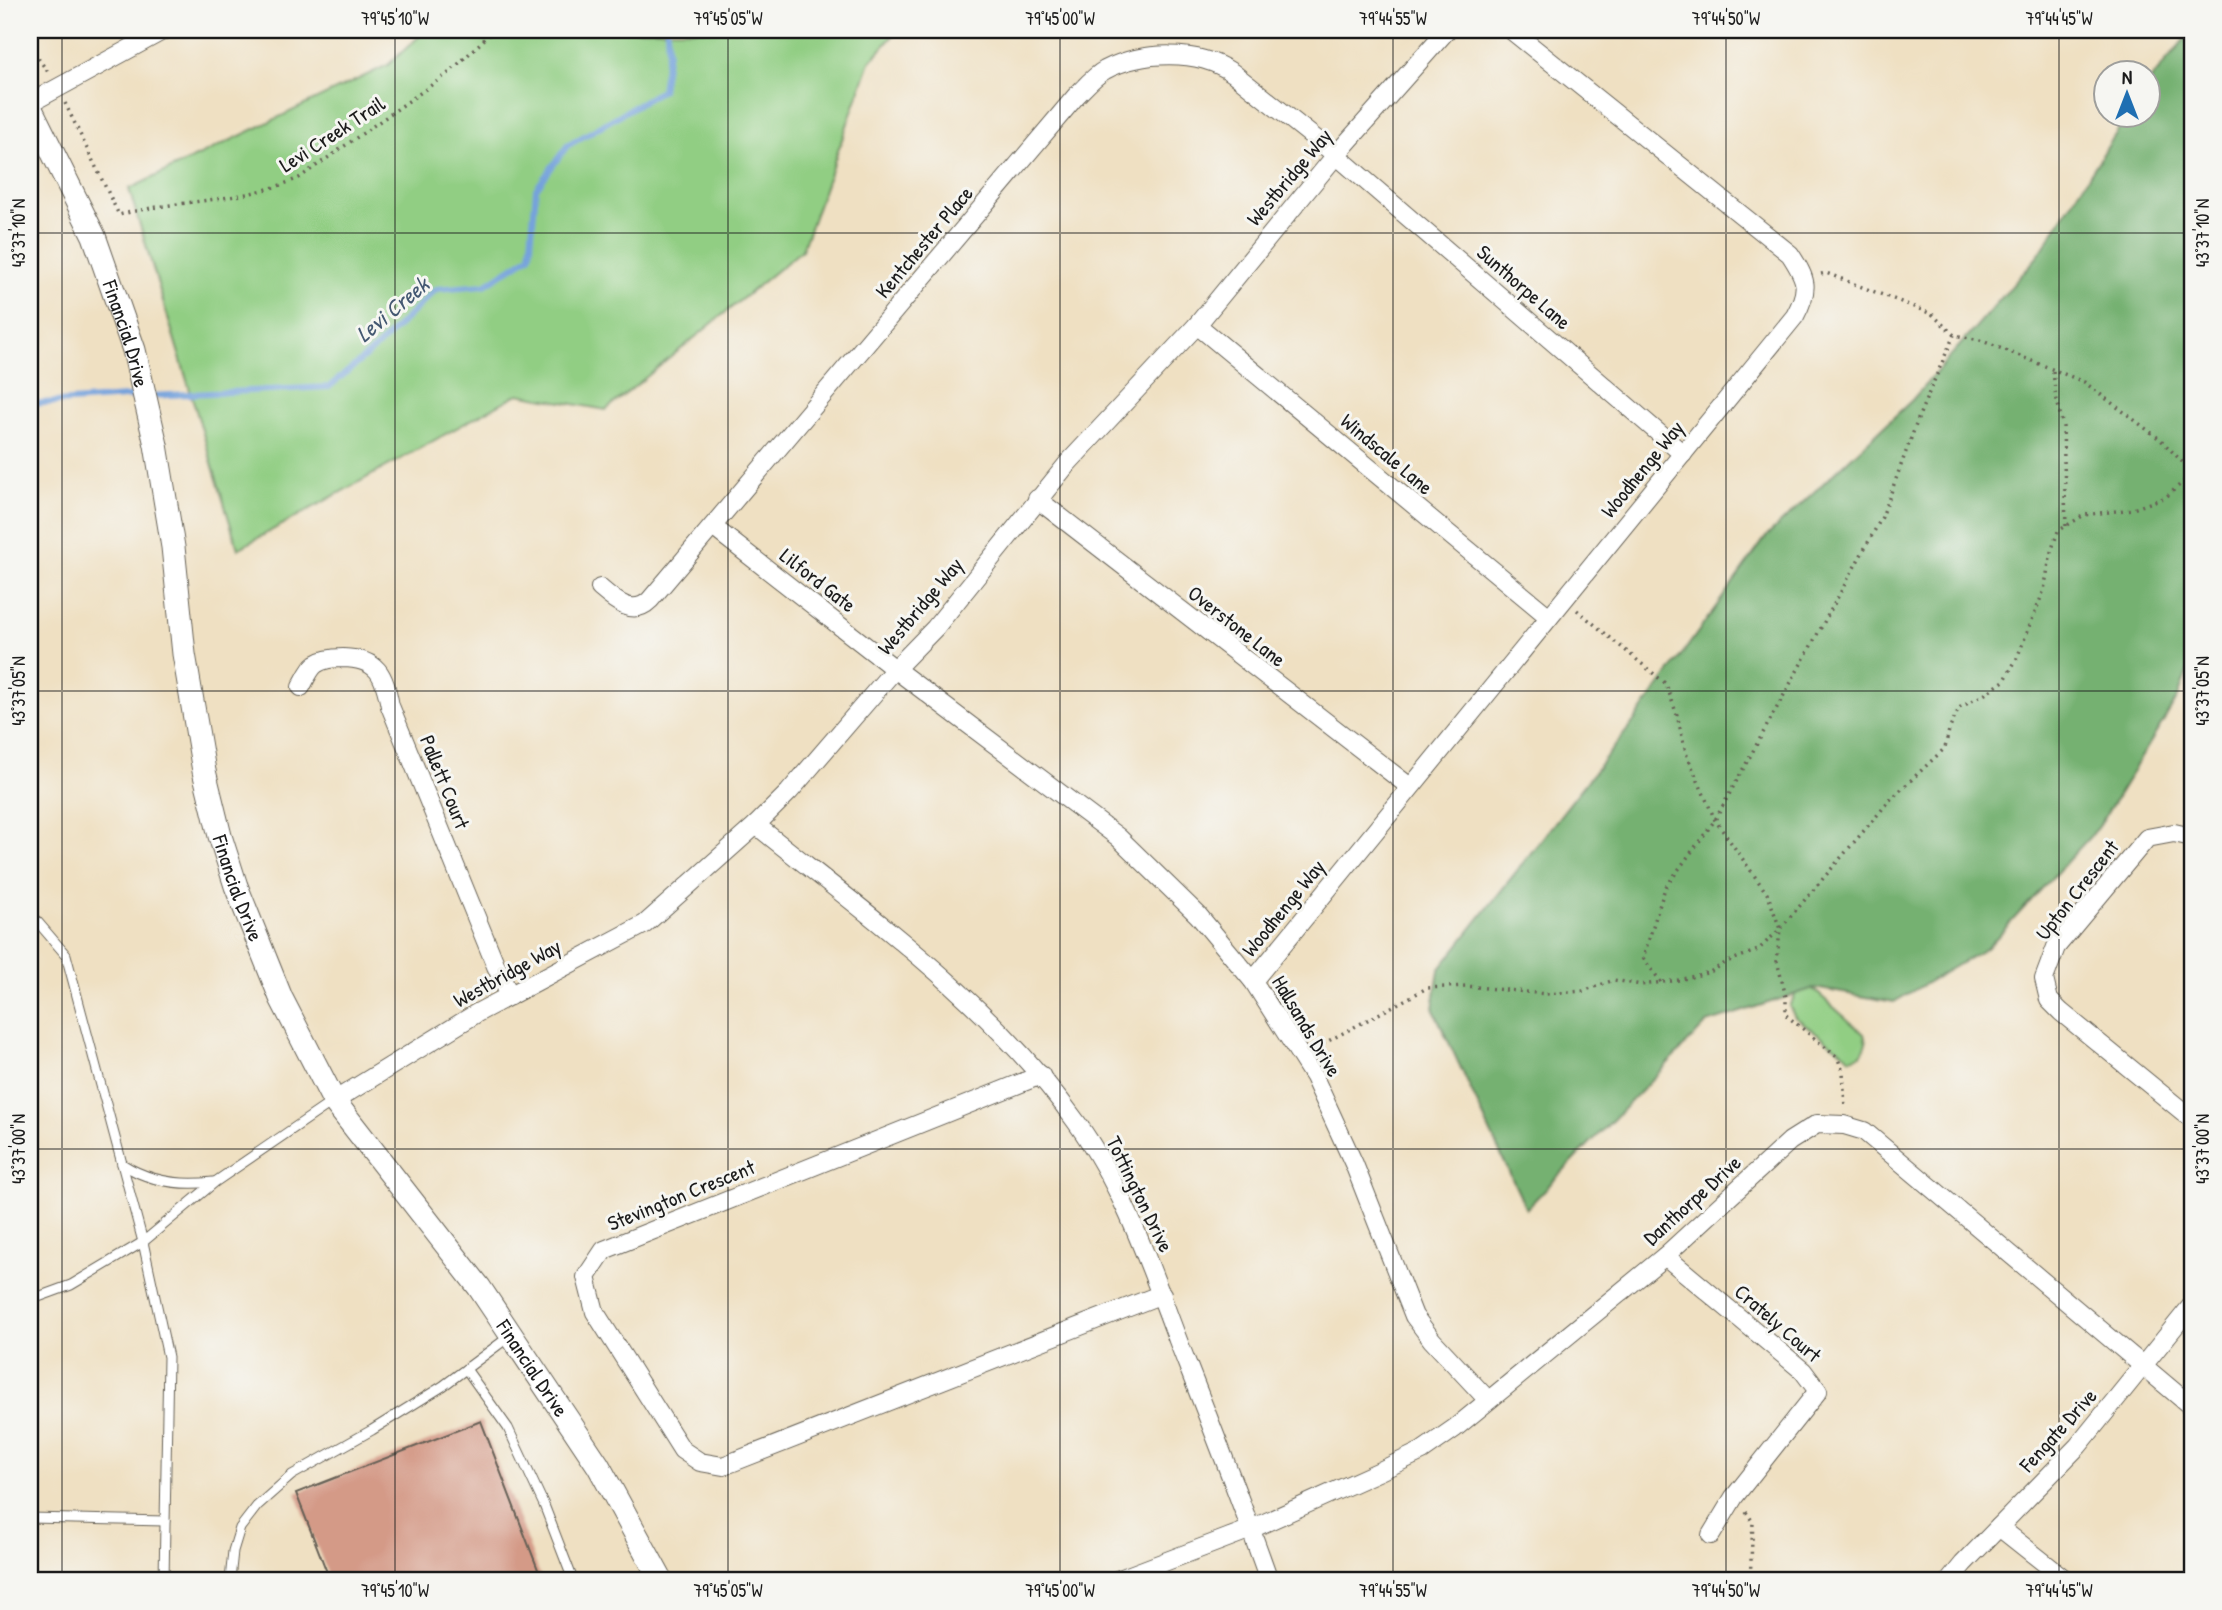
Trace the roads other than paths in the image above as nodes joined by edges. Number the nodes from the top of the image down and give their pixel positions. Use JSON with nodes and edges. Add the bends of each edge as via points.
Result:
{"nodes":[{"id":1,"x":164,"y":30,"type":"edge"},
{"id":2,"x":1447,"y":30,"type":"edge"},
{"id":3,"x":1511,"y":30,"type":"edge"},
{"id":4,"x":30,"y":105,"type":"edge"},
{"id":5,"x":1336,"y":155,"type":"junction"},
{"id":6,"x":1196,"y":325,"type":"junction"},
{"id":7,"x":1684,"y":454,"type":"junction"},
{"id":8,"x":1037,"y":499,"type":"junction"},
{"id":9,"x":713,"y":527,"type":"junction"},
{"id":10,"x":600,"y":588,"type":"dead end"},
{"id":11,"x":1549,"y":617,"type":"junction"},
{"id":12,"x":895,"y":669,"type":"junction"},
{"id":13,"x":301,"y":687,"type":"dead end"},
{"id":14,"x":1410,"y":788,"type":"junction"},
{"id":15,"x":756,"y":825,"type":"junction"},
{"id":16,"x":2192,"y":837,"type":"edge"},
{"id":17,"x":30,"y":913,"type":"edge"},
{"id":18,"x":1253,"y":981,"type":"junction"},
{"id":19,"x":510,"y":996,"type":"junction"},
{"id":20,"x":1041,"y":1075,"type":"junction"},
{"id":21,"x":334,"y":1101,"type":"junction"},
{"id":22,"x":2192,"y":1119,"type":"edge"},
{"id":23,"x":122,"y":1164,"type":"junction"},
{"id":24,"x":215,"y":1182,"type":"junction"},
{"id":25,"x":143,"y":1242,"type":"junction"},
{"id":26,"x":1665,"y":1256,"type":"junction"},
{"id":27,"x":1162,"y":1294,"type":"junction"},
{"id":28,"x":30,"y":1300,"type":"edge"},
{"id":29,"x":2192,"y":1305,"type":"edge"},
{"id":30,"x":511,"y":1335,"type":"junction"},
{"id":31,"x":2142,"y":1367,"type":"junction"},
{"id":32,"x":466,"y":1369,"type":"junction"},
{"id":33,"x":1488,"y":1399,"type":"junction"},
{"id":34,"x":2192,"y":1407,"type":"edge"},
{"id":35,"x":30,"y":1518,"type":"edge"},
{"id":36,"x":165,"y":1521,"type":"junction"},
{"id":37,"x":1999,"y":1527,"type":"junction"},
{"id":38,"x":1251,"y":1529,"type":"junction"},
{"id":39,"x":1711,"y":1535,"type":"dead end"},
{"id":40,"x":164,"y":1580,"type":"edge"},
{"id":41,"x":230,"y":1580,"type":"edge"},
{"id":42,"x":573,"y":1580,"type":"edge"},
{"id":43,"x":661,"y":1580,"type":"edge"},
{"id":44,"x":1117,"y":1580,"type":"edge"},
{"id":45,"x":1269,"y":1580,"type":"edge"},
{"id":46,"x":1950,"y":1580,"type":"edge"},
{"id":47,"x":2066,"y":1580,"type":"edge"}],
"edges":[{"from":1,"to":4,"type":"street"},
{"from":2,"to":5,"type":"street","name":"Westbridge Way"},
{"from":3,"to":7,"type":"street","name":"Woodhenge Way","via":[[1790,254],[1805,278],[1806,288],[1795,316]]},
{"from":4,"to":21,"type":"street","name":"Financial Drive","via":[[94,236],[134,350],[156,445],[184,654],[220,836],[281,998]]},
{"from":5,"to":6,"type":"street","name":"Westbridge Way"},
{"from":5,"to":7,"type":"street","name":"Sunthorpe Lane"},
{"from":5,"to":9,"type":"street","name":"Kentchester Place","via":[[1220,65],[1175,56],[1139,58],[1106,70],[1076,96]]},
{"from":6,"to":8,"type":"street","name":"Westbridge Way"},
{"from":6,"to":11,"type":"street","name":"Windscale Lane"},
{"from":7,"to":11,"type":"street","name":"Woodhenge Way"},
{"from":8,"to":12,"type":"street","name":"Westbridge Way","via":[[935,628]]},
{"from":8,"to":14,"type":"street","name":"Overstone Lane"},
{"from":9,"to":10,"type":"street","name":"Kentchester Place","via":[[644,606],[623,606]]},
{"from":9,"to":12,"type":"street","name":"Lilford Gate"},
{"from":11,"to":14,"type":"street","name":"Woodhenge Way"},
{"from":12,"to":15,"type":"street","name":"Westbridge Way"},
{"from":12,"to":18,"type":"street","name":"Hallsands Drive","via":[[1118,837],[1198,915]]},
{"from":13,"to":19,"type":"street","name":"Pallett Court","via":[[316,664],[334,658],[361,659],[379,670]]},
{"from":14,"to":18,"type":"street","name":"Woodhenge Way"},
{"from":15,"to":19,"type":"street","name":"Westbridge Way","via":[[645,924]]},
{"from":15,"to":20,"type":"street","name":"Tottington Drive","via":[[950,982]]},
{"from":16,"to":22,"type":"street","name":"Upton Crescent","via":[[2174,833],[2147,838],[2056,947],[2044,979],[2049,1000],[2061,1012]]},
{"from":17,"to":23,"type":"lane","via":[[66,955]]},
{"from":18,"to":33,"type":"street","name":"Hallsands Drive","via":[[1319,1087],[1414,1316]]},
{"from":19,"to":21,"type":"street","name":"Westbridge Way"},
{"from":20,"to":27,"type":"street","name":"Tottington Drive","via":[[1105,1166]]},
{"from":20,"to":27,"type":"street","name":"Stevington Crescent","via":[[604,1250],[586,1277],[595,1312],[682,1450],[700,1462],[723,1466]]},
{"from":21,"to":24,"type":"lane"},
{"from":21,"to":30,"type":"street","name":"Financial Drive"},
{"from":23,"to":24,"type":"lane","via":[[166,1182]]},
{"from":23,"to":25,"type":"lane"},
{"from":24,"to":25,"type":"lane"},
{"from":25,"to":28,"type":"lane","via":[[71,1285]]},
{"from":25,"to":36,"type":"lane","via":[[168,1357]]},
{"from":26,"to":31,"type":"street","name":"Danthorpe Drive","via":[[1790,1141],[1817,1124],[1844,1125],[1864,1131]]},
{"from":26,"to":33,"type":"street","name":"Danthorpe Drive"},
{"from":26,"to":39,"type":"street","name":"Crately Court","via":[[1803,1371],[1818,1391],[1734,1497]]},
{"from":27,"to":38,"type":"street","name":"Tottington Drive"},
{"from":29,"to":31,"type":"street","name":"Fengate Drive"},
{"from":30,"to":32,"type":"lane"},
{"from":30,"to":43,"type":"street","name":"Financial Drive","via":[[598,1465]]},
{"from":31,"to":34,"type":"street"},
{"from":31,"to":37,"type":"street","name":"Fengate Drive","via":[[2078,1446]]},
{"from":32,"to":41,"type":"lane","via":[[373,1430],[292,1475],[257,1506],[240,1528]]},
{"from":32,"to":42,"type":"lane","via":[[508,1428]]},
{"from":33,"to":38,"type":"street","name":"Danthorpe Drive","via":[[1422,1451]]},
{"from":35,"to":36,"type":"lane"},
{"from":36,"to":40,"type":"lane"},
{"from":37,"to":46,"type":"street","name":"Fengate Drive"},
{"from":37,"to":47,"type":"street"},
{"from":38,"to":44,"type":"street","name":"Danthorpe Drive"},
{"from":38,"to":45,"type":"street","name":"Tottington Drive"}]}
